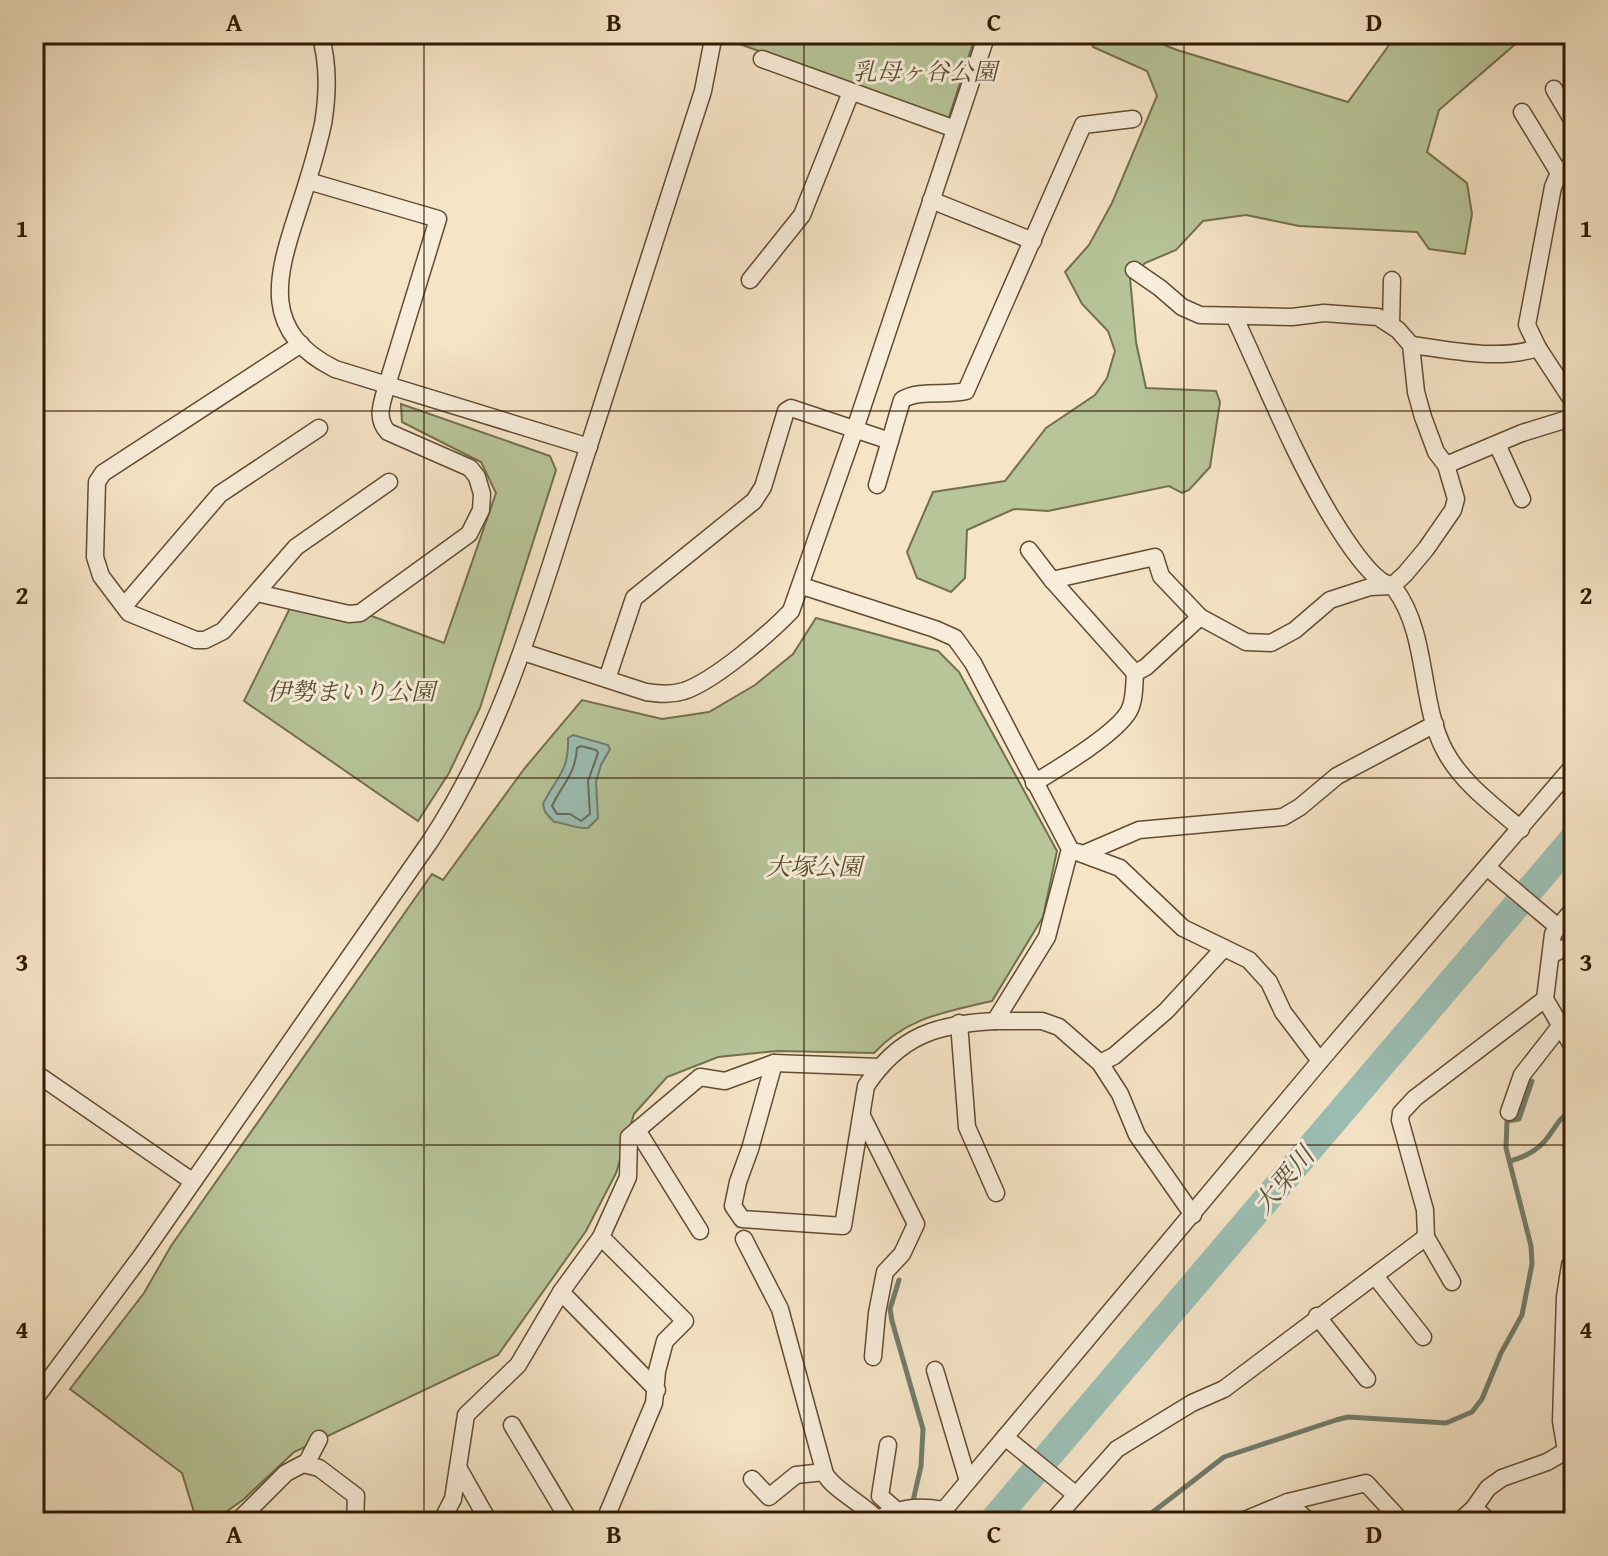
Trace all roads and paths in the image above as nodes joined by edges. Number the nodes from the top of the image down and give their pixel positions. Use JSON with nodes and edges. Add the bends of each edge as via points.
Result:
{"nodes":[{"id":1,"x":39,"y":34,"type":"edge"},
{"id":2,"x":320,"y":34,"type":"edge"},
{"id":3,"x":714,"y":34,"type":"edge"},
{"id":4,"x":987,"y":34,"type":"edge"},
{"id":5,"x":34,"y":50,"type":"edge"},
{"id":6,"x":762,"y":59,"type":"dead end"},
{"id":7,"x":1554,"y":89,"type":"dead end"},
{"id":8,"x":851,"y":92,"type":"junction"},
{"id":9,"x":1522,"y":112,"type":"dead end"},
{"id":10,"x":1133,"y":119,"type":"dead end"},
{"id":11,"x":1574,"y":123,"type":"edge"},
{"id":12,"x":955,"y":129,"type":"junction"},
{"id":13,"x":1574,"y":164,"type":"edge"},
{"id":14,"x":1559,"y":173,"type":"junction"},
{"id":15,"x":308,"y":181,"type":"junction"},
{"id":16,"x":931,"y":200,"type":"junction"},
{"id":17,"x":1033,"y":241,"type":"junction"},
{"id":18,"x":1134,"y":270,"type":"dead end"},
{"id":19,"x":750,"y":280,"type":"dead end"},
{"id":20,"x":1392,"y":280,"type":"dead end"},
{"id":21,"x":1234,"y":316,"type":"junction"},
{"id":22,"x":1391,"y":325,"type":"junction"},
{"id":23,"x":301,"y":344,"type":"junction"},
{"id":24,"x":1411,"y":345,"type":"junction"},
{"id":25,"x":1538,"y":348,"type":"junction"},
{"id":26,"x":387,"y":385,"type":"junction"},
{"id":27,"x":1574,"y":403,"type":"edge"},
{"id":28,"x":1574,"y":417,"type":"edge"},
{"id":29,"x":319,"y":428,"type":"dead end"},
{"id":30,"x":855,"y":429,"type":"junction"},
{"id":31,"x":890,"y":441,"type":"junction"},
{"id":32,"x":1497,"y":444,"type":"junction"},
{"id":33,"x":589,"y":447,"type":"junction"},
{"id":34,"x":1446,"y":465,"type":"junction"},
{"id":35,"x":389,"y":482,"type":"dead end"},
{"id":36,"x":877,"y":485,"type":"dead end"},
{"id":37,"x":1522,"y":499,"type":"dead end"},
{"id":38,"x":1029,"y":550,"type":"dead end"},
{"id":39,"x":1052,"y":580,"type":"junction"},
{"id":40,"x":802,"y":586,"type":"junction"},
{"id":41,"x":1392,"y":586,"type":"junction"},
{"id":42,"x":257,"y":593,"type":"junction"},
{"id":43,"x":124,"y":606,"type":"junction"},
{"id":44,"x":1200,"y":617,"type":"junction"},
{"id":45,"x":523,"y":652,"type":"junction"},
{"id":46,"x":1135,"y":673,"type":"junction"},
{"id":47,"x":607,"y":679,"type":"junction"},
{"id":48,"x":1435,"y":724,"type":"junction"},
{"id":49,"x":1574,"y":765,"type":"edge"},
{"id":50,"x":1034,"y":783,"type":"junction"},
{"id":51,"x":1521,"y":829,"type":"junction"},
{"id":52,"x":1077,"y":852,"type":"junction"},
{"id":53,"x":1490,"y":870,"type":"junction"},
{"id":54,"x":1574,"y":908,"type":"edge"},
{"id":55,"x":1556,"y":926,"type":"junction"},
{"id":56,"x":1574,"y":943,"type":"edge"},
{"id":57,"x":1224,"y":948,"type":"junction"},
{"id":58,"x":1551,"y":955,"type":"junction"},
{"id":59,"x":1545,"y":999,"type":"junction"},
{"id":60,"x":995,"y":1021,"type":"junction"},
{"id":61,"x":1568,"y":1022,"type":"edge"},
{"id":62,"x":959,"y":1023,"type":"junction"},
{"id":63,"x":1574,"y":1049,"type":"edge"},
{"id":64,"x":1320,"y":1061,"type":"junction"},
{"id":65,"x":774,"y":1063,"type":"junction"},
{"id":66,"x":1100,"y":1063,"type":"junction"},
{"id":67,"x":879,"y":1067,"type":"junction"},
{"id":68,"x":34,"y":1072,"type":"edge"},
{"id":69,"x":1509,"y":1112,"type":"dead end"},
{"id":70,"x":862,"y":1116,"type":"junction"},
{"id":71,"x":637,"y":1130,"type":"junction"},
{"id":72,"x":192,"y":1181,"type":"junction"},
{"id":73,"x":996,"y":1193,"type":"dead end"},
{"id":74,"x":1193,"y":1215,"type":"junction"},
{"id":75,"x":700,"y":1231,"type":"dead end"},
{"id":76,"x":601,"y":1237,"type":"junction"},
{"id":77,"x":1426,"y":1237,"type":"junction"},
{"id":78,"x":744,"y":1239,"type":"dead end"},
{"id":79,"x":1574,"y":1261,"type":"edge"},
{"id":80,"x":1375,"y":1276,"type":"junction"},
{"id":81,"x":1452,"y":1282,"type":"dead end"},
{"id":82,"x":561,"y":1292,"type":"junction"},
{"id":83,"x":1317,"y":1316,"type":"junction"},
{"id":84,"x":1423,"y":1337,"type":"dead end"},
{"id":85,"x":873,"y":1357,"type":"dead end"},
{"id":86,"x":935,"y":1370,"type":"dead end"},
{"id":87,"x":1367,"y":1379,"type":"dead end"},
{"id":88,"x":657,"y":1390,"type":"junction"},
{"id":89,"x":34,"y":1400,"type":"edge"},
{"id":90,"x":512,"y":1425,"type":"dead end"},
{"id":91,"x":1007,"y":1438,"type":"junction"},
{"id":92,"x":319,"y":1439,"type":"dead end"},
{"id":93,"x":888,"y":1445,"type":"dead end"},
{"id":94,"x":306,"y":1464,"type":"junction"},
{"id":95,"x":459,"y":1469,"type":"junction"},
{"id":96,"x":824,"y":1472,"type":"junction"},
{"id":97,"x":752,"y":1479,"type":"dead end"},
{"id":98,"x":968,"y":1481,"type":"junction"},
{"id":99,"x":1073,"y":1493,"type":"junction"},
{"id":100,"x":1288,"y":1502,"type":"junction"},
{"id":101,"x":1474,"y":1508,"type":"junction"},
{"id":102,"x":896,"y":1510,"type":"junction"},
{"id":103,"x":875,"y":1521,"type":"edge"},
{"id":104,"x":237,"y":1522,"type":"edge"},
{"id":105,"x":355,"y":1522,"type":"edge"},
{"id":106,"x":441,"y":1522,"type":"edge"},
{"id":107,"x":489,"y":1522,"type":"edge"},
{"id":108,"x":570,"y":1522,"type":"edge"},
{"id":109,"x":604,"y":1522,"type":"edge"},
{"id":110,"x":1052,"y":1522,"type":"edge"},
{"id":111,"x":1240,"y":1522,"type":"edge"},
{"id":112,"x":1309,"y":1522,"type":"edge"},
{"id":113,"x":1402,"y":1522,"type":"edge"},
{"id":114,"x":1459,"y":1522,"type":"edge"},
{"id":115,"x":1490,"y":1522,"type":"edge"}],
"edges":[{"from":1,"to":5,"type":"street"},
{"from":2,"to":15,"type":"street","via":[[327,100]]},
{"from":3,"to":33,"type":"street","via":[[703,91]]},
{"from":4,"to":12,"type":"street"},
{"from":6,"to":8,"type":"street"},
{"from":7,"to":11,"type":"street"},
{"from":8,"to":12,"type":"street"},
{"from":8,"to":19,"type":"street","via":[[802,215]]},
{"from":9,"to":14,"type":"street"},
{"from":10,"to":17,"type":"street","via":[[1083,125]]},
{"from":12,"to":16,"type":"street"},
{"from":13,"to":14,"type":"street"},
{"from":14,"to":25,"type":"street","via":[[1527,325]]},
{"from":15,"to":23,"type":"street","via":[[278,285],[284,317]]},
{"from":15,"to":26,"type":"street","via":[[438,219]]},
{"from":16,"to":17,"type":"street"},
{"from":16,"to":30,"type":"street"},
{"from":17,"to":31,"type":"street","via":[[966,391],[902,400]]},
{"from":18,"to":21,"type":"street","via":[[1182,307],[1200,315]]},
{"from":20,"to":22,"type":"street"},
{"from":21,"to":22,"type":"street","via":[[1324,313],[1378,317]]},
{"from":21,"to":41,"type":"street","via":[[1333,520],[1369,569]]},
{"from":22,"to":24,"type":"street"},
{"from":23,"to":26,"type":"street","via":[[335,369]]},
{"from":23,"to":43,"type":"street","via":[[103,473],[97,482],[95,557],[101,576]]},
{"from":24,"to":25,"type":"street","via":[[1497,356]]},
{"from":24,"to":34,"type":"street","via":[[1423,417]]},
{"from":25,"to":27,"type":"street"},
{"from":26,"to":33,"type":"street"},
{"from":26,"to":42,"type":"street","via":[[381,424],[388,432],[470,468],[482,494],[477,522],[469,534],[360,613]]},
{"from":28,"to":32,"type":"street"},
{"from":29,"to":43,"type":"street","via":[[220,494]]},
{"from":30,"to":31,"type":"street"},
{"from":30,"to":40,"type":"street"},
{"from":30,"to":47,"type":"street","via":[[791,408],[786,411],[754,501],[634,598]]},
{"from":31,"to":36,"type":"street"},
{"from":32,"to":34,"type":"street"},
{"from":32,"to":37,"type":"street"},
{"from":33,"to":45,"type":"street"},
{"from":34,"to":41,"type":"street","via":[[1456,499],[1453,510]]},
{"from":35,"to":42,"type":"street","via":[[296,547]]},
{"from":38,"to":39,"type":"street"},
{"from":39,"to":44,"type":"street","via":[[1155,557],[1161,576]]},
{"from":39,"to":46,"type":"street"},
{"from":40,"to":47,"type":"street","via":[[791,611],[777,625],[698,685],[667,695]]},
{"from":40,"to":50,"type":"street","via":[[955,638]]},
{"from":41,"to":44,"type":"street","via":[[1330,600],[1271,643],[1246,642]]},
{"from":41,"to":48,"type":"street","via":[[1419,652]]},
{"from":42,"to":43,"type":"street","via":[[223,631],[205,640],[129,613]]},
{"from":44,"to":46,"type":"street"},
{"from":45,"to":47,"type":"street"},
{"from":45,"to":72,"type":"street","via":[[485,748],[452,808]]},
{"from":46,"to":50,"type":"street","via":[[1129,713]]},
{"from":48,"to":51,"type":"street","via":[[1459,771]]},
{"from":48,"to":52,"type":"street","via":[[1337,776],[1283,817],[1139,830]]},
{"from":49,"to":51,"type":"street"},
{"from":50,"to":52,"type":"street"},
{"from":51,"to":53,"type":"street"},
{"from":52,"to":57,"type":"street","via":[[1120,868],[1183,928]]},
{"from":52,"to":60,"type":"street","via":[[1047,937]]},
{"from":53,"to":55,"type":"street"},
{"from":53,"to":64,"type":"street"},
{"from":54,"to":55,"type":"street"},
{"from":55,"to":58,"type":"street"},
{"from":56,"to":58,"type":"street"},
{"from":57,"to":64,"type":"street","via":[[1249,960],[1269,982],[1283,1012]]},
{"from":57,"to":66,"type":"street","via":[[1166,1011]]},
{"from":58,"to":59,"type":"street"},
{"from":59,"to":61,"type":"street"},
{"from":59,"to":77,"type":"street","via":[[1401,1113],[1425,1210]]},
{"from":60,"to":62,"type":"street"},
{"from":60,"to":66,"type":"street","via":[[1042,1021],[1059,1027]]},
{"from":61,"to":63,"type":"street"},
{"from":61,"to":69,"type":"street","via":[[1522,1075]]},
{"from":62,"to":67,"type":"street","via":[[932,1029]]},
{"from":62,"to":73,"type":"street","via":[[967,1127]]},
{"from":64,"to":74,"type":"street"},
{"from":65,"to":67,"type":"street"},
{"from":65,"to":70,"type":"street","via":[[733,1206],[742,1219],[843,1226]]},
{"from":65,"to":71,"type":"street","via":[[725,1081],[700,1077]]},
{"from":66,"to":74,"type":"street","via":[[1137,1135]]},
{"from":67,"to":70,"type":"street","via":[[866,1086]]},
{"from":68,"to":72,"type":"street"},
{"from":70,"to":85,"type":"street","via":[[916,1224],[902,1254],[885,1272]]},
{"from":71,"to":75,"type":"street"},
{"from":71,"to":76,"type":"street","via":[[629,1137],[628,1177]]},
{"from":72,"to":89,"type":"street"},
{"from":74,"to":91,"type":"street"},
{"from":76,"to":82,"type":"street"},
{"from":76,"to":88,"type":"street","via":[[685,1321],[665,1341]]},
{"from":77,"to":80,"type":"street"},
{"from":77,"to":81,"type":"street"},
{"from":78,"to":96,"type":"street","via":[[780,1309]]},
{"from":79,"to":101,"type":"street","via":[[1565,1297],[1561,1421],[1566,1451],[1502,1478]]},
{"from":80,"to":83,"type":"street"},
{"from":80,"to":84,"type":"street"},
{"from":82,"to":88,"type":"street"},
{"from":82,"to":95,"type":"street","via":[[518,1365],[466,1415]]},
{"from":83,"to":87,"type":"street"},
{"from":83,"to":99,"type":"street","via":[[1224,1389],[1117,1449]]},
{"from":86,"to":98,"type":"street"},
{"from":88,"to":109,"type":"street"},
{"from":90,"to":108,"type":"street"},
{"from":91,"to":98,"type":"street"},
{"from":91,"to":99,"type":"street"},
{"from":92,"to":94,"type":"street"},
{"from":93,"to":102,"type":"street","via":[[880,1496]]},
{"from":94,"to":104,"type":"street","via":[[286,1473]]},
{"from":94,"to":105,"type":"street","via":[[356,1496]]},
{"from":95,"to":106,"type":"street"},
{"from":95,"to":107,"type":"street"},
{"from":96,"to":97,"type":"street","via":[[796,1475],[769,1497]]},
{"from":96,"to":103,"type":"street"},
{"from":98,"to":102,"type":"street","via":[[944,1510]]},
{"from":99,"to":110,"type":"street"},
{"from":100,"to":111,"type":"street"},
{"from":100,"to":112,"type":"street"},
{"from":100,"to":113,"type":"street","via":[[1366,1483]]},
{"from":101,"to":114,"type":"street"},
{"from":101,"to":115,"type":"street"},
{"from":102,"to":103,"type":"street"}]}
